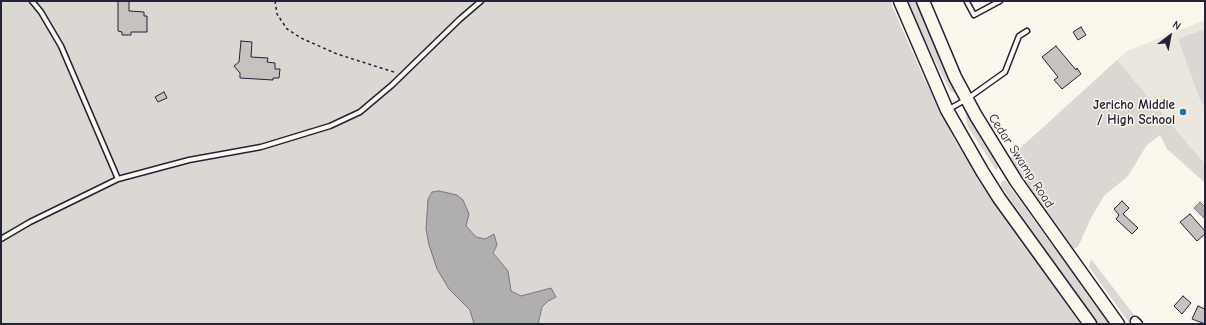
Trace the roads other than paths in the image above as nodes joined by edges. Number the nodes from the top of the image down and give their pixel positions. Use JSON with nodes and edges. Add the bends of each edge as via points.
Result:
{"nodes":[{"id":1,"x":32,"y":1,"type":"edge"},
{"id":2,"x":481,"y":1,"type":"edge"},
{"id":3,"x":900,"y":1,"type":"edge"},
{"id":4,"x":923,"y":1,"type":"edge"},
{"id":5,"x":1000,"y":1,"type":"edge"},
{"id":6,"x":967,"y":2,"type":"edge"},
{"id":7,"x":1027,"y":31,"type":"dead end"},
{"id":8,"x":966,"y":99,"type":"junction"},
{"id":9,"x":947,"y":110,"type":"junction"},
{"id":10,"x":118,"y":180,"type":"junction"},
{"id":11,"x":1,"y":239,"type":"edge"},
{"id":12,"x":1090,"y":324,"type":"edge"},
{"id":13,"x":1118,"y":324,"type":"edge"}],
"edges":[{"from":1,"to":10,"type":"lane","via":[[61,46]]},
{"from":2,"to":10,"type":"lane","via":[[360,112],[330,126],[261,147],[189,160]]},
{"from":3,"to":9,"type":"main road"},
{"from":4,"to":8,"type":"main road","name":"Cedar Swamp Road"},
{"from":5,"to":6,"type":"lane","via":[[974,15]]},
{"from":7,"to":8,"type":"lane","via":[[1020,36],[1005,72]]},
{"from":8,"to":9,"type":"lane"},
{"from":8,"to":13,"type":"main road","name":"Cedar Swamp Road","via":[[1016,181]]},
{"from":9,"to":12,"type":"main road","via":[[999,198]]},
{"from":10,"to":11,"type":"lane","via":[[30,222]]}]}
